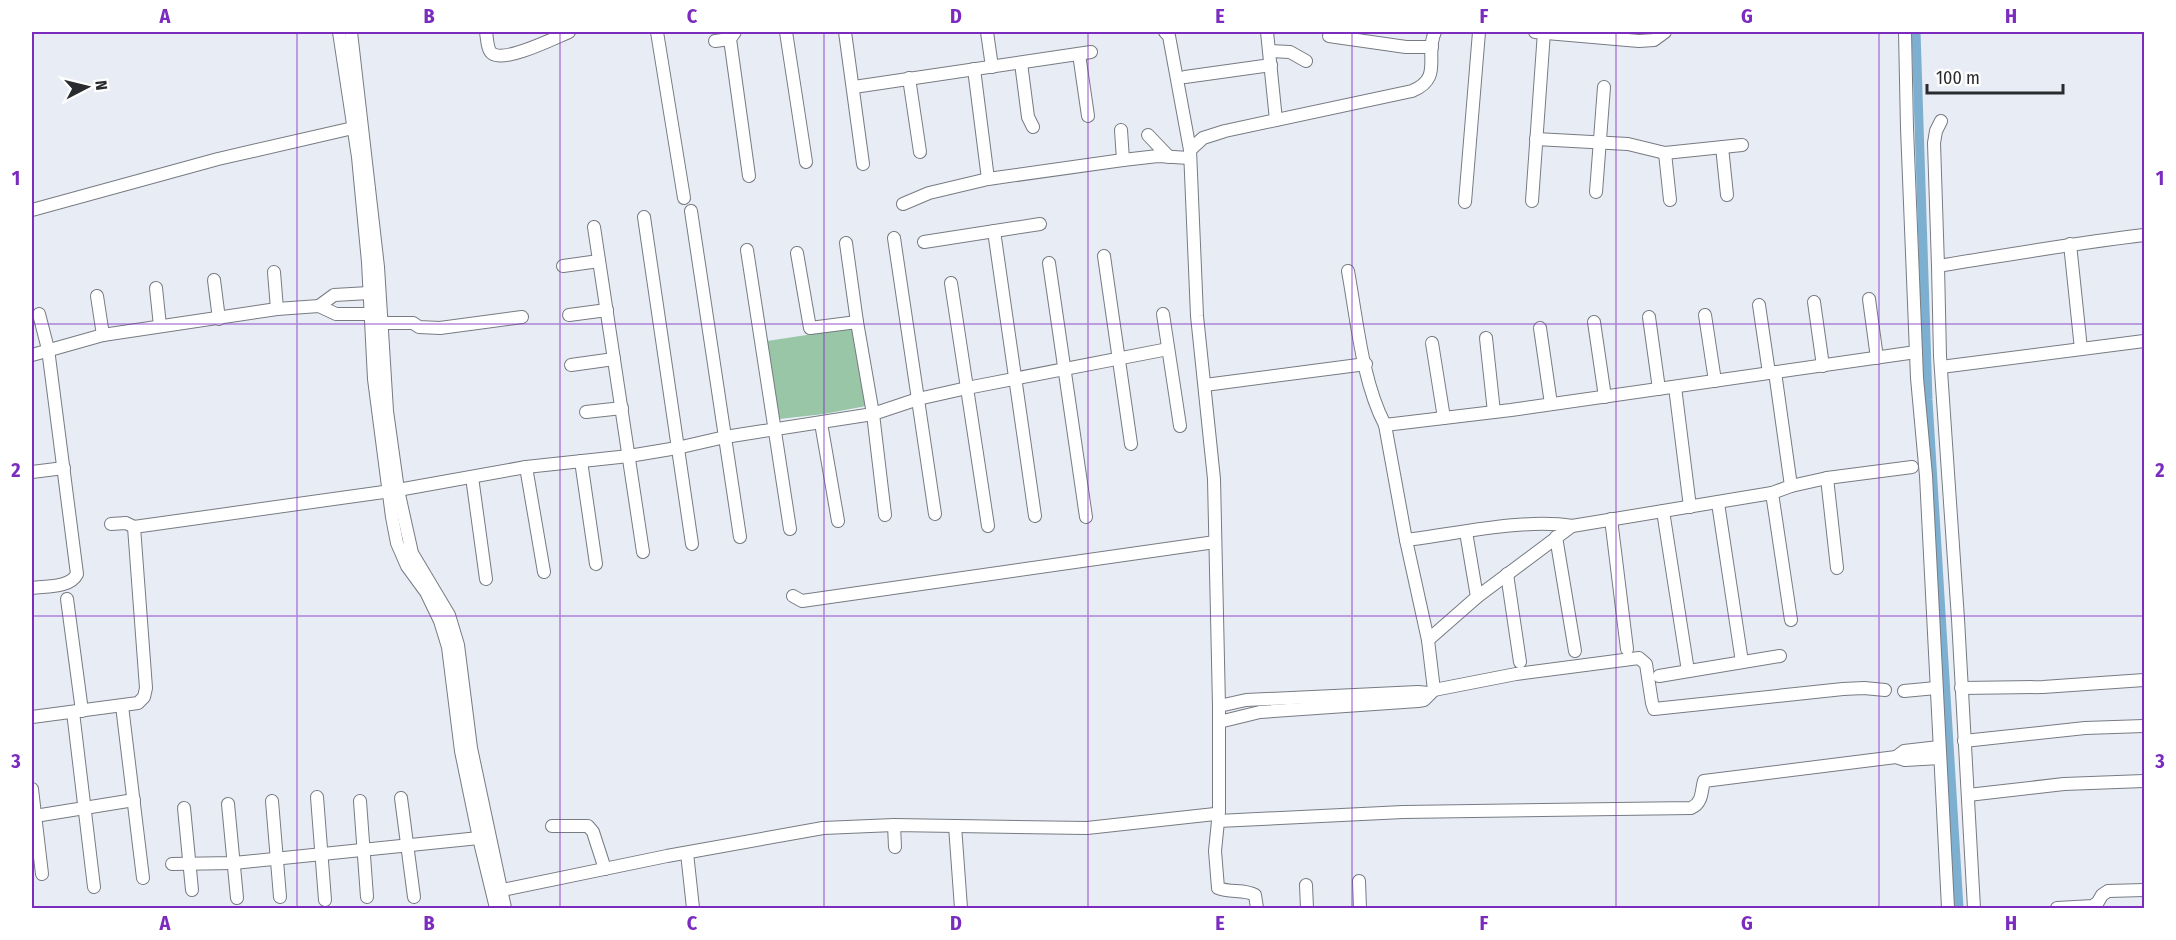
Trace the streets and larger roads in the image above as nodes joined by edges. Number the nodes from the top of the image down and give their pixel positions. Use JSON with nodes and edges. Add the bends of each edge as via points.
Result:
{"nodes":[{"id":1,"x":339,"y":32,"type":"edge"},
{"id":2,"x":351,"y":32,"type":"edge"},
{"id":3,"x":486,"y":32,"type":"edge"},
{"id":4,"x":569,"y":32,"type":"edge"},
{"id":5,"x":657,"y":32,"type":"edge"},
{"id":6,"x":786,"y":32,"type":"edge"},
{"id":7,"x":845,"y":32,"type":"edge"},
{"id":8,"x":987,"y":32,"type":"edge"},
{"id":9,"x":1165,"y":32,"type":"edge"},
{"id":10,"x":1267,"y":32,"type":"edge"},
{"id":11,"x":1435,"y":32,"type":"edge"},
{"id":12,"x":1479,"y":32,"type":"edge"},
{"id":13,"x":1539,"y":32,"type":"edge"},
{"id":14,"x":1665,"y":32,"type":"edge"},
{"id":15,"x":1905,"y":32,"type":"edge"},
{"id":16,"x":733,"y":35,"type":"edge"},
{"id":17,"x":1329,"y":36,"type":"dead end"},
{"id":18,"x":715,"y":41,"type":"dead end"},
{"id":19,"x":1432,"y":47,"type":"junction"},
{"id":20,"x":1269,"y":51,"type":"junction"},
{"id":21,"x":1306,"y":61,"type":"dead end"},
{"id":22,"x":1022,"y":63,"type":"junction"},
{"id":23,"x":1271,"y":65,"type":"junction"},
{"id":24,"x":992,"y":67,"type":"junction"},
{"id":25,"x":974,"y":69,"type":"junction"},
{"id":26,"x":1185,"y":77,"type":"dead end"},
{"id":27,"x":909,"y":78,"type":"junction"},
{"id":28,"x":854,"y":87,"type":"junction"},
{"id":29,"x":1604,"y":87,"type":"dead end"},
{"id":30,"x":1088,"y":116,"type":"dead end"},
{"id":31,"x":1276,"y":120,"type":"junction"},
{"id":32,"x":1941,"y":121,"type":"dead end"},
{"id":33,"x":1033,"y":127,"type":"dead end"},
{"id":34,"x":353,"y":128,"type":"junction"},
{"id":35,"x":1121,"y":130,"type":"dead end"},
{"id":36,"x":1148,"y":135,"type":"dead end"},
{"id":37,"x":1536,"y":139,"type":"junction"},
{"id":38,"x":1600,"y":143,"type":"junction"},
{"id":39,"x":1742,"y":145,"type":"dead end"},
{"id":40,"x":1722,"y":147,"type":"junction"},
{"id":41,"x":920,"y":152,"type":"dead end"},
{"id":42,"x":1665,"y":153,"type":"junction"},
{"id":43,"x":1190,"y":154,"type":"junction"},
{"id":44,"x":1169,"y":157,"type":"junction"},
{"id":45,"x":1122,"y":160,"type":"junction"},
{"id":46,"x":806,"y":162,"type":"dead end"},
{"id":47,"x":863,"y":164,"type":"dead end"},
{"id":48,"x":749,"y":176,"type":"dead end"},
{"id":49,"x":988,"y":179,"type":"junction"},
{"id":50,"x":1596,"y":192,"type":"dead end"},
{"id":51,"x":1727,"y":195,"type":"dead end"},
{"id":52,"x":684,"y":198,"type":"dead end"},
{"id":53,"x":1670,"y":200,"type":"dead end"},
{"id":54,"x":1532,"y":201,"type":"dead end"},
{"id":55,"x":1465,"y":202,"type":"dead end"},
{"id":56,"x":903,"y":204,"type":"dead end"},
{"id":57,"x":32,"y":210,"type":"edge"},
{"id":58,"x":691,"y":211,"type":"dead end"},
{"id":59,"x":644,"y":217,"type":"dead end"},
{"id":60,"x":1040,"y":224,"type":"dead end"},
{"id":61,"x":594,"y":227,"type":"dead end"},
{"id":62,"x":994,"y":231,"type":"junction"},
{"id":63,"x":2145,"y":235,"type":"edge"},
{"id":64,"x":894,"y":238,"type":"dead end"},
{"id":65,"x":924,"y":242,"type":"dead end"},
{"id":66,"x":846,"y":243,"type":"dead end"},
{"id":67,"x":2070,"y":244,"type":"junction"},
{"id":68,"x":747,"y":250,"type":"dead end"},
{"id":69,"x":797,"y":253,"type":"dead end"},
{"id":70,"x":1104,"y":256,"type":"dead end"},
{"id":71,"x":599,"y":261,"type":"junction"},
{"id":72,"x":1049,"y":263,"type":"dead end"},
{"id":73,"x":563,"y":266,"type":"dead end"},
{"id":74,"x":1938,"y":266,"type":"junction"},
{"id":75,"x":1348,"y":271,"type":"dead end"},
{"id":76,"x":273,"y":272,"type":"dead end"},
{"id":77,"x":214,"y":280,"type":"dead end"},
{"id":78,"x":951,"y":283,"type":"dead end"},
{"id":79,"x":156,"y":288,"type":"dead end"},
{"id":80,"x":369,"y":293,"type":"junction"},
{"id":81,"x":97,"y":296,"type":"dead end"},
{"id":82,"x":1869,"y":299,"type":"dead end"},
{"id":83,"x":1814,"y":302,"type":"dead end"},
{"id":84,"x":1759,"y":305,"type":"dead end"},
{"id":85,"x":319,"y":306,"type":"junction"},
{"id":86,"x":277,"y":309,"type":"junction"},
{"id":87,"x":607,"y":310,"type":"junction"},
{"id":88,"x":39,"y":314,"type":"dead end"},
{"id":89,"x":370,"y":314,"type":"junction"},
{"id":90,"x":1162,"y":314,"type":"dead end"},
{"id":91,"x":569,"y":315,"type":"dead end"},
{"id":92,"x":1705,"y":315,"type":"dead end"},
{"id":93,"x":522,"y":317,"type":"dead end"},
{"id":94,"x":1650,"y":317,"type":"dead end"},
{"id":95,"x":219,"y":319,"type":"junction"},
{"id":96,"x":856,"y":322,"type":"junction"},
{"id":97,"x":1594,"y":322,"type":"dead end"},
{"id":98,"x":381,"y":324,"type":"junction"},
{"id":99,"x":160,"y":326,"type":"junction"},
{"id":100,"x":1540,"y":328,"type":"dead end"},
{"id":101,"x":103,"y":335,"type":"junction"},
{"id":102,"x":1486,"y":338,"type":"dead end"},
{"id":103,"x":2145,"y":342,"type":"edge"},
{"id":104,"x":1432,"y":343,"type":"dead end"},
{"id":105,"x":48,"y":349,"type":"junction"},
{"id":106,"x":1168,"y":349,"type":"junction"},
{"id":107,"x":2081,"y":349,"type":"junction"},
{"id":108,"x":1916,"y":352,"type":"junction"},
{"id":109,"x":32,"y":355,"type":"edge"},
{"id":110,"x":1877,"y":358,"type":"junction"},
{"id":111,"x":614,"y":359,"type":"junction"},
{"id":112,"x":1119,"y":360,"type":"junction"},
{"id":113,"x":1365,"y":364,"type":"junction"},
{"id":114,"x":571,"y":365,"type":"dead end"},
{"id":115,"x":1823,"y":366,"type":"junction"},
{"id":116,"x":1941,"y":367,"type":"junction"},
{"id":117,"x":1066,"y":369,"type":"junction"},
{"id":118,"x":1772,"y":373,"type":"junction"},
{"id":119,"x":1016,"y":379,"type":"junction"},
{"id":120,"x":1715,"y":381,"type":"junction"},
{"id":121,"x":1205,"y":385,"type":"junction"},
{"id":122,"x":1676,"y":387,"type":"junction"},
{"id":123,"x":967,"y":388,"type":"junction"},
{"id":124,"x":1659,"y":389,"type":"junction"},
{"id":125,"x":1605,"y":397,"type":"junction"},
{"id":126,"x":918,"y":399,"type":"junction"},
{"id":127,"x":1551,"y":404,"type":"junction"},
{"id":128,"x":622,"y":408,"type":"junction"},
{"id":129,"x":586,"y":412,"type":"dead end"},
{"id":130,"x":1494,"y":412,"type":"junction"},
{"id":131,"x":873,"y":414,"type":"junction"},
{"id":132,"x":1444,"y":418,"type":"junction"},
{"id":133,"x":821,"y":423,"type":"junction"},
{"id":134,"x":1385,"y":425,"type":"junction"},
{"id":135,"x":1180,"y":426,"type":"dead end"},
{"id":136,"x":775,"y":429,"type":"junction"},
{"id":137,"x":725,"y":437,"type":"junction"},
{"id":138,"x":1131,"y":444,"type":"dead end"},
{"id":139,"x":677,"y":448,"type":"junction"},
{"id":140,"x":629,"y":456,"type":"junction"},
{"id":141,"x":581,"y":461,"type":"junction"},
{"id":142,"x":526,"y":467,"type":"junction"},
{"id":143,"x":1912,"y":467,"type":"dead end"},
{"id":144,"x":64,"y":468,"type":"junction"},
{"id":145,"x":32,"y":472,"type":"edge"},
{"id":146,"x":472,"y":477,"type":"junction"},
{"id":147,"x":1827,"y":478,"type":"junction"},
{"id":148,"x":1791,"y":486,"type":"junction"},
{"id":149,"x":393,"y":490,"type":"junction"},
{"id":150,"x":1772,"y":493,"type":"junction"},
{"id":151,"x":1718,"y":502,"type":"junction"},
{"id":152,"x":1690,"y":507,"type":"junction"},
{"id":153,"x":1663,"y":511,"type":"junction"},
{"id":154,"x":935,"y":514,"type":"dead end"},
{"id":155,"x":885,"y":515,"type":"dead end"},
{"id":156,"x":1035,"y":516,"type":"dead end"},
{"id":157,"x":1086,"y":517,"type":"dead end"},
{"id":158,"x":1611,"y":519,"type":"junction"},
{"id":159,"x":838,"y":521,"type":"dead end"},
{"id":160,"x":111,"y":524,"type":"dead end"},
{"id":161,"x":988,"y":526,"type":"dead end"},
{"id":162,"x":1572,"y":526,"type":"junction"},
{"id":163,"x":134,"y":527,"type":"junction"},
{"id":164,"x":790,"y":530,"type":"dead end"},
{"id":165,"x":1466,"y":532,"type":"junction"},
{"id":166,"x":740,"y":537,"type":"dead end"},
{"id":167,"x":1556,"y":537,"type":"junction"},
{"id":168,"x":1406,"y":540,"type":"junction"},
{"id":169,"x":1215,"y":542,"type":"junction"},
{"id":170,"x":692,"y":544,"type":"dead end"},
{"id":171,"x":643,"y":552,"type":"dead end"},
{"id":172,"x":596,"y":564,"type":"dead end"},
{"id":173,"x":1837,"y":568,"type":"dead end"},
{"id":174,"x":544,"y":572,"type":"dead end"},
{"id":175,"x":1507,"y":574,"type":"junction"},
{"id":176,"x":486,"y":579,"type":"dead end"},
{"id":177,"x":32,"y":588,"type":"edge"},
{"id":178,"x":793,"y":596,"type":"dead end"},
{"id":179,"x":1477,"y":597,"type":"junction"},
{"id":180,"x":67,"y":599,"type":"dead end"},
{"id":181,"x":1791,"y":620,"type":"dead end"},
{"id":182,"x":1428,"y":640,"type":"junction"},
{"id":183,"x":1627,"y":649,"type":"dead end"},
{"id":184,"x":1575,"y":651,"type":"dead end"},
{"id":185,"x":1780,"y":656,"type":"dead end"},
{"id":186,"x":1742,"y":662,"type":"junction"},
{"id":187,"x":1520,"y":663,"type":"dead end"},
{"id":188,"x":1688,"y":671,"type":"junction"},
{"id":189,"x":1659,"y":675,"type":"dead end"},
{"id":190,"x":2145,"y":680,"type":"edge"},
{"id":191,"x":1936,"y":688,"type":"junction"},
{"id":192,"x":1961,"y":688,"type":"junction"},
{"id":193,"x":1885,"y":690,"type":"dead end"},
{"id":194,"x":1904,"y":691,"type":"dead end"},
{"id":195,"x":1431,"y":692,"type":"junction"},
{"id":196,"x":123,"y":706,"type":"junction"},
{"id":197,"x":1219,"y":706,"type":"junction"},
{"id":198,"x":78,"y":712,"type":"junction"},
{"id":199,"x":32,"y":717,"type":"edge"},
{"id":200,"x":1219,"y":722,"type":"junction"},
{"id":201,"x":2145,"y":726,"type":"edge"},
{"id":202,"x":1964,"y":741,"type":"junction"},
{"id":203,"x":1939,"y":753,"type":"junction"},
{"id":204,"x":2145,"y":781,"type":"edge"},
{"id":205,"x":32,"y":789,"type":"edge"},
{"id":206,"x":1968,"y":795,"type":"junction"},
{"id":207,"x":317,"y":797,"type":"dead end"},
{"id":208,"x":401,"y":798,"type":"dead end"},
{"id":209,"x":134,"y":800,"type":"junction"},
{"id":210,"x":272,"y":801,"type":"dead end"},
{"id":211,"x":360,"y":801,"type":"dead end"},
{"id":212,"x":228,"y":804,"type":"dead end"},
{"id":213,"x":184,"y":808,"type":"dead end"},
{"id":214,"x":84,"y":809,"type":"junction"},
{"id":215,"x":35,"y":816,"type":"junction"},
{"id":216,"x":1218,"y":816,"type":"junction"},
{"id":217,"x":894,"y":825,"type":"junction"},
{"id":218,"x":552,"y":826,"type":"dead end"},
{"id":219,"x":955,"y":826,"type":"junction"},
{"id":220,"x":479,"y":838,"type":"junction"},
{"id":221,"x":408,"y":847,"type":"junction"},
{"id":222,"x":895,"y":847,"type":"dead end"},
{"id":223,"x":365,"y":851,"type":"junction"},
{"id":224,"x":687,"y":853,"type":"junction"},
{"id":225,"x":321,"y":855,"type":"junction"},
{"id":226,"x":277,"y":859,"type":"junction"},
{"id":227,"x":234,"y":863,"type":"junction"},
{"id":228,"x":172,"y":864,"type":"dead end"},
{"id":229,"x":190,"y":864,"type":"junction"},
{"id":230,"x":605,"y":869,"type":"junction"},
{"id":231,"x":42,"y":874,"type":"dead end"},
{"id":232,"x":143,"y":878,"type":"dead end"},
{"id":233,"x":1359,"y":881,"type":"dead end"},
{"id":234,"x":1306,"y":885,"type":"dead end"},
{"id":235,"x":94,"y":888,"type":"dead end"},
{"id":236,"x":192,"y":890,"type":"dead end"},
{"id":237,"x":2145,"y":890,"type":"edge"},
{"id":238,"x":496,"y":891,"type":"junction"},
{"id":239,"x":280,"y":897,"type":"dead end"},
{"id":240,"x":367,"y":897,"type":"dead end"},
{"id":241,"x":414,"y":897,"type":"dead end"},
{"id":242,"x":237,"y":898,"type":"dead end"},
{"id":243,"x":326,"y":900,"type":"dead end"},
{"id":244,"x":496,"y":909,"type":"edge"},
{"id":245,"x":505,"y":909,"type":"edge"},
{"id":246,"x":693,"y":909,"type":"edge"},
{"id":247,"x":961,"y":909,"type":"edge"},
{"id":248,"x":1257,"y":909,"type":"edge"},
{"id":249,"x":1307,"y":909,"type":"edge"},
{"id":250,"x":1360,"y":909,"type":"edge"},
{"id":251,"x":1948,"y":909,"type":"edge"},
{"id":252,"x":1974,"y":909,"type":"edge"},
{"id":253,"x":2057,"y":909,"type":"edge"}],
"edges":[{"from":1,"to":34,"type":"street"},
{"from":2,"to":98,"type":"street","via":[[377,255]]},
{"from":3,"to":4,"type":"street","via":[[489,51],[505,56]]},
{"from":5,"to":52,"type":"street"},
{"from":6,"to":46,"type":"street"},
{"from":7,"to":28,"type":"street"},
{"from":8,"to":24,"type":"street"},
{"from":9,"to":43,"type":"street","via":[[1169,36]]},
{"from":10,"to":20,"type":"street"},
{"from":11,"to":19,"type":"street"},
{"from":12,"to":55,"type":"street"},
{"from":13,"to":14,"type":"street","via":[[1639,41],[1654,40]]},
{"from":13,"to":37,"type":"street"},
{"from":15,"to":108,"type":"street"},
{"from":16,"to":18,"type":"street"},
{"from":16,"to":48,"type":"street"},
{"from":17,"to":19,"type":"street"},
{"from":19,"to":31,"type":"street","via":[[1430,78],[1425,86]]},
{"from":20,"to":21,"type":"street","via":[[1290,52]]},
{"from":20,"to":23,"type":"street"},
{"from":22,"to":24,"type":"street"},
{"from":22,"to":30,"type":"street","via":[[1085,53]]},
{"from":22,"to":33,"type":"street","via":[[1028,117]]},
{"from":23,"to":26,"type":"street"},
{"from":23,"to":31,"type":"street"},
{"from":24,"to":25,"type":"street"},
{"from":25,"to":27,"type":"street"},
{"from":25,"to":49,"type":"street"},
{"from":27,"to":28,"type":"street"},
{"from":27,"to":41,"type":"street"},
{"from":28,"to":47,"type":"street"},
{"from":29,"to":38,"type":"street"},
{"from":31,"to":43,"type":"street","via":[[1203,138]]},
{"from":32,"to":74,"type":"street","via":[[1934,143]]},
{"from":34,"to":57,"type":"street"},
{"from":34,"to":80,"type":"street"},
{"from":35,"to":45,"type":"street"},
{"from":36,"to":44,"type":"street"},
{"from":37,"to":38,"type":"street"},
{"from":37,"to":54,"type":"street"},
{"from":38,"to":42,"type":"street","via":[[1629,144]]},
{"from":38,"to":50,"type":"street"},
{"from":39,"to":40,"type":"street"},
{"from":40,"to":42,"type":"street"},
{"from":40,"to":51,"type":"street"},
{"from":42,"to":53,"type":"street"},
{"from":43,"to":44,"type":"street"},
{"from":43,"to":121,"type":"street","via":[[1197,316]]},
{"from":44,"to":45,"type":"street"},
{"from":45,"to":49,"type":"street"},
{"from":49,"to":56,"type":"street","via":[[928,193]]},
{"from":58,"to":137,"type":"street"},
{"from":59,"to":139,"type":"street"},
{"from":60,"to":62,"type":"street"},
{"from":61,"to":71,"type":"street"},
{"from":62,"to":65,"type":"street"},
{"from":62,"to":119,"type":"street"},
{"from":63,"to":67,"type":"street"},
{"from":64,"to":126,"type":"street"},
{"from":66,"to":96,"type":"street"},
{"from":67,"to":74,"type":"street"},
{"from":67,"to":107,"type":"street"},
{"from":68,"to":136,"type":"street"},
{"from":69,"to":96,"type":"street","via":[[810,328]]},
{"from":70,"to":112,"type":"street"},
{"from":71,"to":73,"type":"street"},
{"from":71,"to":87,"type":"street"},
{"from":72,"to":117,"type":"street"},
{"from":74,"to":116,"type":"street"},
{"from":75,"to":113,"type":"street"},
{"from":76,"to":86,"type":"street"},
{"from":77,"to":95,"type":"street"},
{"from":78,"to":123,"type":"street"},
{"from":79,"to":99,"type":"street"},
{"from":80,"to":85,"type":"street","via":[[334,295]]},
{"from":80,"to":89,"type":"street"},
{"from":81,"to":101,"type":"street"},
{"from":82,"to":110,"type":"street"},
{"from":83,"to":115,"type":"street"},
{"from":84,"to":118,"type":"street"},
{"from":85,"to":86,"type":"street"},
{"from":85,"to":89,"type":"street","via":[[336,314]]},
{"from":86,"to":95,"type":"street"},
{"from":87,"to":91,"type":"street"},
{"from":87,"to":111,"type":"street"},
{"from":88,"to":105,"type":"street"},
{"from":89,"to":149,"type":"street","via":[[375,389]]},
{"from":90,"to":106,"type":"street"},
{"from":92,"to":120,"type":"street"},
{"from":93,"to":98,"type":"street","via":[[440,328],[413,323]]},
{"from":94,"to":124,"type":"street"},
{"from":95,"to":99,"type":"street"},
{"from":96,"to":131,"type":"street"},
{"from":97,"to":125,"type":"street"},
{"from":98,"to":149,"type":"street"},
{"from":99,"to":101,"type":"street"},
{"from":100,"to":127,"type":"street"},
{"from":101,"to":105,"type":"street"},
{"from":102,"to":130,"type":"street"},
{"from":103,"to":107,"type":"street"},
{"from":104,"to":132,"type":"street"},
{"from":105,"to":109,"type":"street"},
{"from":105,"to":144,"type":"street"},
{"from":106,"to":112,"type":"street"},
{"from":106,"to":135,"type":"street"},
{"from":107,"to":116,"type":"street"},
{"from":108,"to":110,"type":"street"},
{"from":108,"to":191,"type":"street"},
{"from":110,"to":115,"type":"street"},
{"from":111,"to":114,"type":"street"},
{"from":111,"to":128,"type":"street"},
{"from":112,"to":117,"type":"street"},
{"from":112,"to":138,"type":"street"},
{"from":113,"to":121,"type":"street"},
{"from":113,"to":134,"type":"street"},
{"from":115,"to":118,"type":"street"},
{"from":116,"to":192,"type":"street"},
{"from":117,"to":119,"type":"street"},
{"from":117,"to":157,"type":"street"},
{"from":118,"to":120,"type":"street"},
{"from":118,"to":148,"type":"street"},
{"from":119,"to":123,"type":"street"},
{"from":119,"to":156,"type":"street"},
{"from":120,"to":122,"type":"street"},
{"from":121,"to":169,"type":"street","via":[[1214,479]]},
{"from":122,"to":124,"type":"street"},
{"from":122,"to":152,"type":"street"},
{"from":123,"to":126,"type":"street"},
{"from":123,"to":161,"type":"street"},
{"from":124,"to":125,"type":"street"},
{"from":125,"to":127,"type":"street"},
{"from":126,"to":131,"type":"street"},
{"from":126,"to":154,"type":"street"},
{"from":127,"to":130,"type":"street"},
{"from":128,"to":129,"type":"street"},
{"from":128,"to":140,"type":"street"},
{"from":130,"to":132,"type":"street"},
{"from":131,"to":133,"type":"street"},
{"from":131,"to":155,"type":"street"},
{"from":132,"to":134,"type":"street"},
{"from":133,"to":136,"type":"street"},
{"from":133,"to":159,"type":"street"},
{"from":134,"to":168,"type":"street"},
{"from":136,"to":137,"type":"street"},
{"from":136,"to":164,"type":"street"},
{"from":137,"to":139,"type":"street"},
{"from":137,"to":166,"type":"street"},
{"from":139,"to":140,"type":"street"},
{"from":139,"to":170,"type":"street"},
{"from":140,"to":141,"type":"street"},
{"from":140,"to":171,"type":"street"},
{"from":141,"to":142,"type":"street"},
{"from":141,"to":172,"type":"street"},
{"from":142,"to":146,"type":"street"},
{"from":142,"to":174,"type":"street"},
{"from":143,"to":147,"type":"street"},
{"from":144,"to":145,"type":"street"},
{"from":144,"to":177,"type":"street","via":[[77,574],[68,583]]},
{"from":146,"to":149,"type":"street"},
{"from":146,"to":176,"type":"street"},
{"from":147,"to":148,"type":"street"},
{"from":147,"to":173,"type":"street"},
{"from":148,"to":150,"type":"street"},
{"from":149,"to":163,"type":"street"},
{"from":149,"to":220,"type":"street","via":[[397,543],[407,566],[426,592],[448,647],[461,751]]},
{"from":149,"to":238,"type":"street","via":[[412,553],[449,615],[458,645]]},
{"from":150,"to":151,"type":"street"},
{"from":150,"to":181,"type":"street"},
{"from":151,"to":152,"type":"street"},
{"from":151,"to":186,"type":"street"},
{"from":152,"to":153,"type":"street"},
{"from":153,"to":158,"type":"street"},
{"from":153,"to":188,"type":"street"},
{"from":158,"to":162,"type":"street"},
{"from":158,"to":183,"type":"street"},
{"from":160,"to":163,"type":"street"},
{"from":162,"to":165,"type":"street","via":[[1524,525]]},
{"from":162,"to":167,"type":"street"},
{"from":163,"to":196,"type":"street","via":[[146,688],[138,703]]},
{"from":165,"to":168,"type":"street"},
{"from":165,"to":179,"type":"street"},
{"from":167,"to":175,"type":"street"},
{"from":167,"to":184,"type":"street"},
{"from":168,"to":182,"type":"street"},
{"from":169,"to":178,"type":"street","via":[[802,602]]},
{"from":169,"to":197,"type":"street"},
{"from":175,"to":179,"type":"street"},
{"from":175,"to":187,"type":"street"},
{"from":179,"to":182,"type":"street"},
{"from":180,"to":198,"type":"street"},
{"from":182,"to":195,"type":"street"},
{"from":185,"to":186,"type":"street"},
{"from":186,"to":188,"type":"street"},
{"from":188,"to":189,"type":"street"},
{"from":190,"to":192,"type":"street"},
{"from":191,"to":194,"type":"street"},
{"from":191,"to":203,"type":"street"},
{"from":192,"to":202,"type":"street"},
{"from":193,"to":195,"type":"street","via":[[1843,689],[1654,709],[1646,664],[1633,658]]},
{"from":195,"to":197,"type":"street","via":[[1246,700]]},
{"from":195,"to":200,"type":"street","via":[[1418,701],[1260,712]]},
{"from":196,"to":198,"type":"street"},
{"from":196,"to":209,"type":"street"},
{"from":197,"to":200,"type":"street"},
{"from":198,"to":199,"type":"street"},
{"from":198,"to":214,"type":"street"},
{"from":200,"to":216,"type":"street"},
{"from":201,"to":202,"type":"street"},
{"from":202,"to":206,"type":"street"},
{"from":203,"to":216,"type":"street","via":[[1904,751],[1896,757],[1704,781],[1701,801],[1692,808]]},
{"from":203,"to":251,"type":"street"},
{"from":204,"to":206,"type":"street","via":[[2064,784]]},
{"from":205,"to":215,"type":"street"},
{"from":206,"to":252,"type":"street"},
{"from":207,"to":225,"type":"street"},
{"from":208,"to":221,"type":"street"},
{"from":209,"to":214,"type":"street"},
{"from":209,"to":232,"type":"street"},
{"from":210,"to":226,"type":"street"},
{"from":211,"to":223,"type":"street"},
{"from":212,"to":227,"type":"street"},
{"from":213,"to":229,"type":"street"},
{"from":214,"to":215,"type":"street"},
{"from":214,"to":235,"type":"street"},
{"from":215,"to":231,"type":"street"},
{"from":216,"to":219,"type":"street","via":[[1087,828]]},
{"from":216,"to":248,"type":"street","via":[[1218,888],[1251,892]]},
{"from":217,"to":219,"type":"street"},
{"from":217,"to":222,"type":"street"},
{"from":217,"to":224,"type":"street","via":[[823,828]]},
{"from":218,"to":230,"type":"street","via":[[588,826]]},
{"from":219,"to":247,"type":"street"},
{"from":220,"to":221,"type":"street"},
{"from":220,"to":238,"type":"street"},
{"from":221,"to":223,"type":"street"},
{"from":221,"to":241,"type":"street"},
{"from":223,"to":225,"type":"street"},
{"from":223,"to":240,"type":"street"},
{"from":224,"to":230,"type":"street"},
{"from":224,"to":246,"type":"street"},
{"from":225,"to":226,"type":"street"},
{"from":225,"to":243,"type":"street"},
{"from":226,"to":227,"type":"street"},
{"from":226,"to":239,"type":"street"},
{"from":227,"to":229,"type":"street"},
{"from":227,"to":242,"type":"street"},
{"from":228,"to":229,"type":"street"},
{"from":229,"to":236,"type":"street"},
{"from":230,"to":238,"type":"street"},
{"from":233,"to":250,"type":"street"},
{"from":234,"to":249,"type":"street"},
{"from":237,"to":253,"type":"street","via":[[2108,891],[2093,906]]},
{"from":238,"to":244,"type":"street"},
{"from":238,"to":245,"type":"street"}]}
